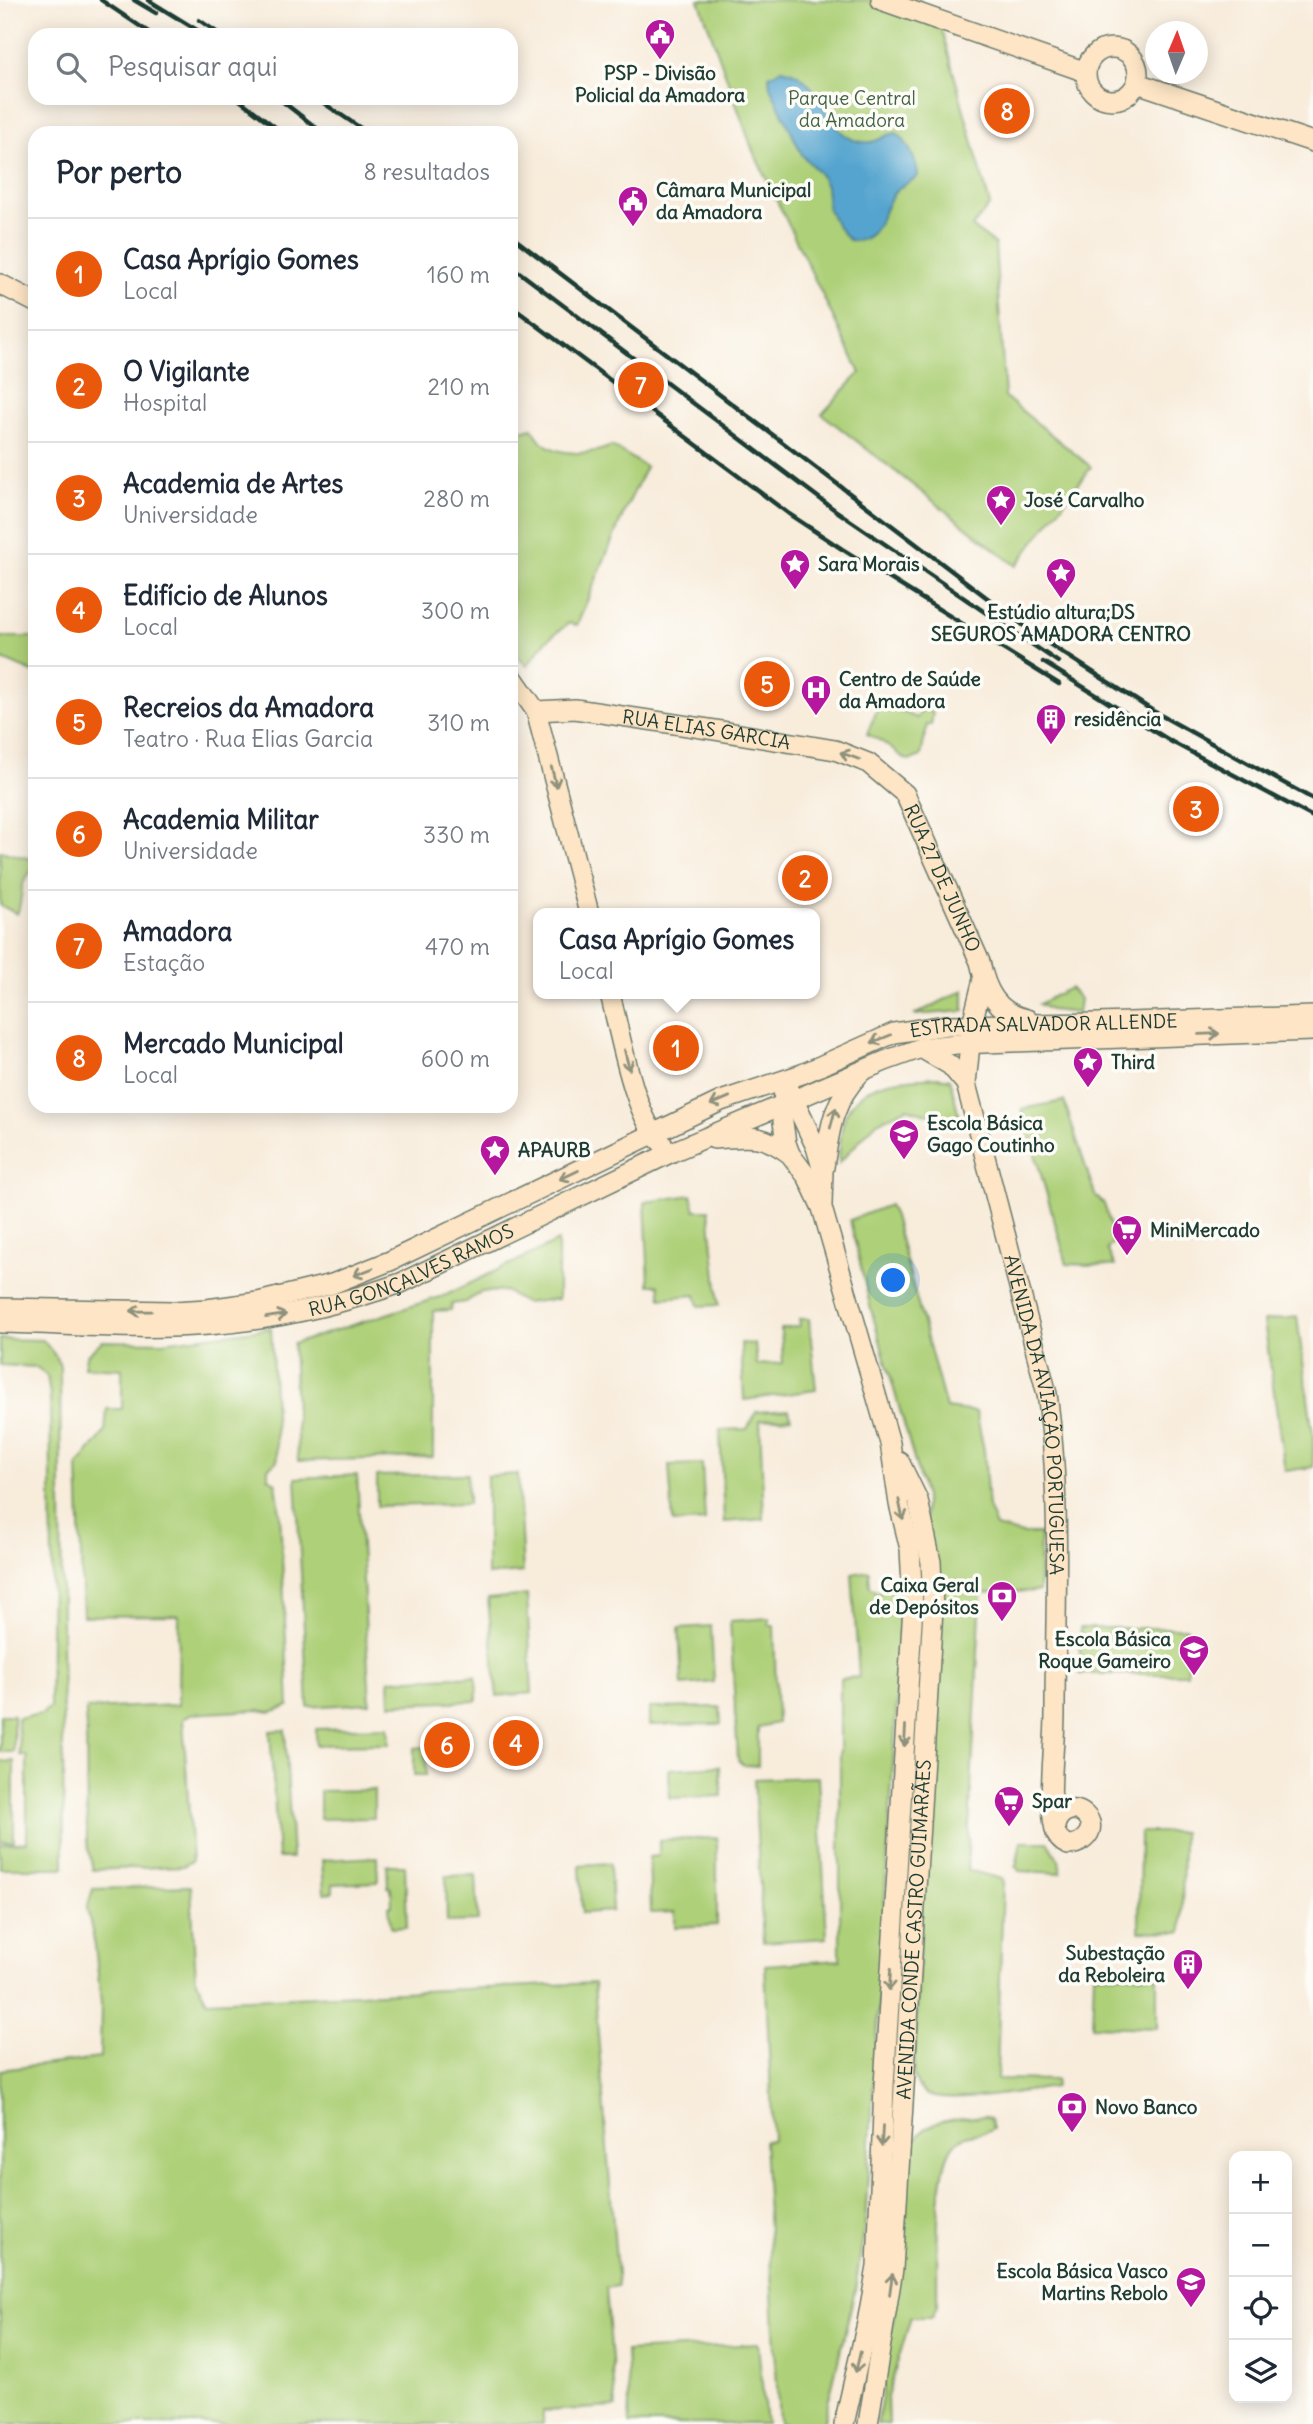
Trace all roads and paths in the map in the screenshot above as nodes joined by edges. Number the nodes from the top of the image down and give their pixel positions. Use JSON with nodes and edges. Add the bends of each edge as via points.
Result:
{"nodes":[{"id":1,"x":881,"y":0,"type":"edge"},
{"id":2,"x":1086,"y":72,"type":"junction"},
{"id":3,"x":1137,"y":83,"type":"junction"},
{"id":4,"x":1313,"y":142,"type":"edge"},
{"id":5,"x":0,"y":284,"type":"edge"},
{"id":6,"x":28,"y":298,"type":"edge"},
{"id":7,"x":518,"y":685,"type":"edge"},
{"id":8,"x":536,"y":711,"type":"junction"},
{"id":9,"x":905,"y":794,"type":"joint"},
{"id":10,"x":588,"y":908,"type":"edge"},
{"id":11,"x":982,"y":970,"type":"junction"},
{"id":12,"x":611,"y":999,"type":"edge"},
{"id":13,"x":1313,"y":1016,"type":"edge"},
{"id":14,"x":1042,"y":1022,"type":"junction"},
{"id":15,"x":1313,"y":1031,"type":"edge"},
{"id":16,"x":970,"y":1034,"type":"junction"},
{"id":17,"x":921,"y":1048,"type":"junction"},
{"id":18,"x":862,"y":1072,"type":"junction"},
{"id":19,"x":785,"y":1081,"type":"junction"},
{"id":20,"x":967,"y":1084,"type":"junction"},
{"id":21,"x":789,"y":1101,"type":"junction"},
{"id":22,"x":652,"y":1134,"type":"junction"},
{"id":23,"x":703,"y":1140,"type":"junction"},
{"id":24,"x":672,"y":1152,"type":"junction"},
{"id":25,"x":790,"y":1154,"type":"junction"},
{"id":26,"x":823,"y":1171,"type":"junction"},
{"id":27,"x":822,"y":1208,"type":"junction"},
{"id":28,"x":0,"y":1308,"type":"edge"},
{"id":29,"x":0,"y":1323,"type":"edge"},
{"id":30,"x":890,"y":1443,"type":"junction"},
{"id":31,"x":931,"y":1562,"type":"junction"},
{"id":32,"x":911,"y":1564,"type":"junction"},
{"id":33,"x":1055,"y":1751,"type":"junction"},
{"id":34,"x":1077,"y":1810,"type":"junction"},
{"id":35,"x":1055,"y":1827,"type":"junction"},
{"id":36,"x":884,"y":2086,"type":"junction"},
{"id":37,"x":904,"y":2107,"type":"junction"},
{"id":38,"x":844,"y":2424,"type":"edge"},
{"id":39,"x":868,"y":2424,"type":"edge"}],
"edges":[{"from":1,"to":2,"type":"main road"},
{"from":2,"to":3,"type":"main road","via":[[1093,93],[1106,100],[1127,96]]},
{"from":2,"to":3,"type":"main road","via":[[1097,52],[1118,49],[1135,61]]},
{"from":3,"to":4,"type":"main road"},
{"from":5,"to":6,"type":"main road"},
{"from":7,"to":8,"type":"main road"},
{"from":9,"to":8,"type":"main road","name":"RUA ELIAS GARCIA","one_way":true,"via":[[868,763],[835,750],[575,709]]},
{"from":8,"to":10,"type":"main road","one_way":true},
{"from":9,"to":11,"type":"main road","name":"RUA 27 DE JUNHO"},
{"from":11,"to":14,"type":"main road","name":"RUA 27 DE JUNHO","via":[[992,996],[1010,1015]]},
{"from":11,"to":16,"type":"main road","name":"AVENIDA DA AVIAÇÃO PORTUGUESA"},
{"from":12,"to":22,"type":"main road","one_way":true,"via":[[637,1097]]},
{"from":13,"to":14,"type":"main road","name":"ESTRADA SALVADOR ALLENDE"},
{"from":14,"to":16,"type":"main road","name":"ESTRADA SALVADOR ALLENDE"},
{"from":16,"to":15,"type":"main road","name":"ESTRADA SALVADOR ALLENDE","one_way":true},
{"from":16,"to":17,"type":"main road","name":"ESTRADA SALVADOR ALLENDE"},
{"from":16,"to":19,"type":"main road","name":"ESTRADA SALVADOR ALLENDE","one_way":true,"via":[[926,1027],[894,1033]]},
{"from":16,"to":20,"type":"main road","name":"AVENIDA DA AVIAÇÃO PORTUGUESA"},
{"from":17,"to":18,"type":"main road","name":"ESTRADA SALVADOR ALLENDE"},
{"from":17,"to":20,"type":"main road","via":[[950,1065]]},
{"from":18,"to":21,"type":"main road","name":"ESTRADA SALVADOR ALLENDE"},
{"from":26,"to":18,"type":"main road","one_way":true,"via":[[835,1109]]},
{"from":19,"to":21,"type":"main road","name":"AVENIDA CONDE CASTRO GUIMARÃES"},
{"from":19,"to":22,"type":"main road","name":"RUA GONÇALVES RAMOS","one_way":true,"via":[[721,1101]]},
{"from":20,"to":33,"type":"main road","name":"AVENIDA DA AVIAÇÃO PORTUGUESA","via":[[1047,1394],[1055,1531]]},
{"from":21,"to":23,"type":"main road","name":"RUA GONÇALVES RAMOS"},
{"from":21,"to":25,"type":"main road","name":"AVENIDA CONDE CASTRO GUIMARÃES","via":[[783,1134]]},
{"from":21,"to":26,"type":"main road","name":"AVENIDA CONDE CASTRO GUIMARÃES","via":[[816,1147]]},
{"from":22,"to":24,"type":"main road"},
{"from":22,"to":28,"type":"main road","name":"RUA GONÇALVES RAMOS","one_way":true,"via":[[390,1261],[332,1284],[206,1310]]},
{"from":23,"to":24,"type":"main road","name":"RUA GONÇALVES RAMOS"},
{"from":23,"to":25,"type":"main road","via":[[757,1137]]},
{"from":29,"to":24,"type":"main road","name":"RUA GONÇALVES RAMOS","one_way":true,"via":[[172,1327],[274,1317],[327,1306],[401,1283]]},
{"from":25,"to":27,"type":"main road","name":"AVENIDA CONDE CASTRO GUIMARÃES"},
{"from":26,"to":27,"type":"main road","name":"AVENIDA CONDE CASTRO GUIMARÃES"},
{"from":27,"to":30,"type":"main road","name":"AVENIDA CONDE CASTRO GUIMARÃES"},
{"from":30,"to":31,"type":"main road","name":"AVENIDA CONDE CASTRO GUIMARÃES","via":[[918,1500]]},
{"from":30,"to":32,"type":"main road","name":"AVENIDA CONDE CASTRO GUIMARÃES","one_way":true},
{"from":31,"to":32,"type":"main road"},
{"from":31,"to":37,"type":"main road","name":"AVENIDA CONDE CASTRO GUIMARÃES","via":[[933,1609]]},
{"from":32,"to":36,"type":"main road","name":"AVENIDA CONDE CASTRO GUIMARÃES","one_way":true,"via":[[913,1606]]},
{"from":33,"to":34,"type":"main road","name":"AVENIDA DA AVIAÇÃO PORTUGUESA","via":[[1061,1790]]},
{"from":33,"to":35,"type":"main road","name":"AVENIDA DA AVIAÇÃO PORTUGUESA","via":[[1051,1784]]},
{"from":34,"to":35,"type":"main road","via":[[1064,1812]]},
{"from":34,"to":35,"type":"main road","via":[[1089,1822],[1082,1843],[1062,1842]]},
{"from":36,"to":37,"type":"main road","via":[[893,2101]]},
{"from":36,"to":38,"type":"main road","name":"AVENIDA CONDE CASTRO GUIMARÃES","one_way":true,"via":[[877,2267]]},
{"from":39,"to":37,"type":"main road","name":"AVENIDA CONDE CASTRO GUIMARÃES","one_way":true,"via":[[893,2269]]}]}
